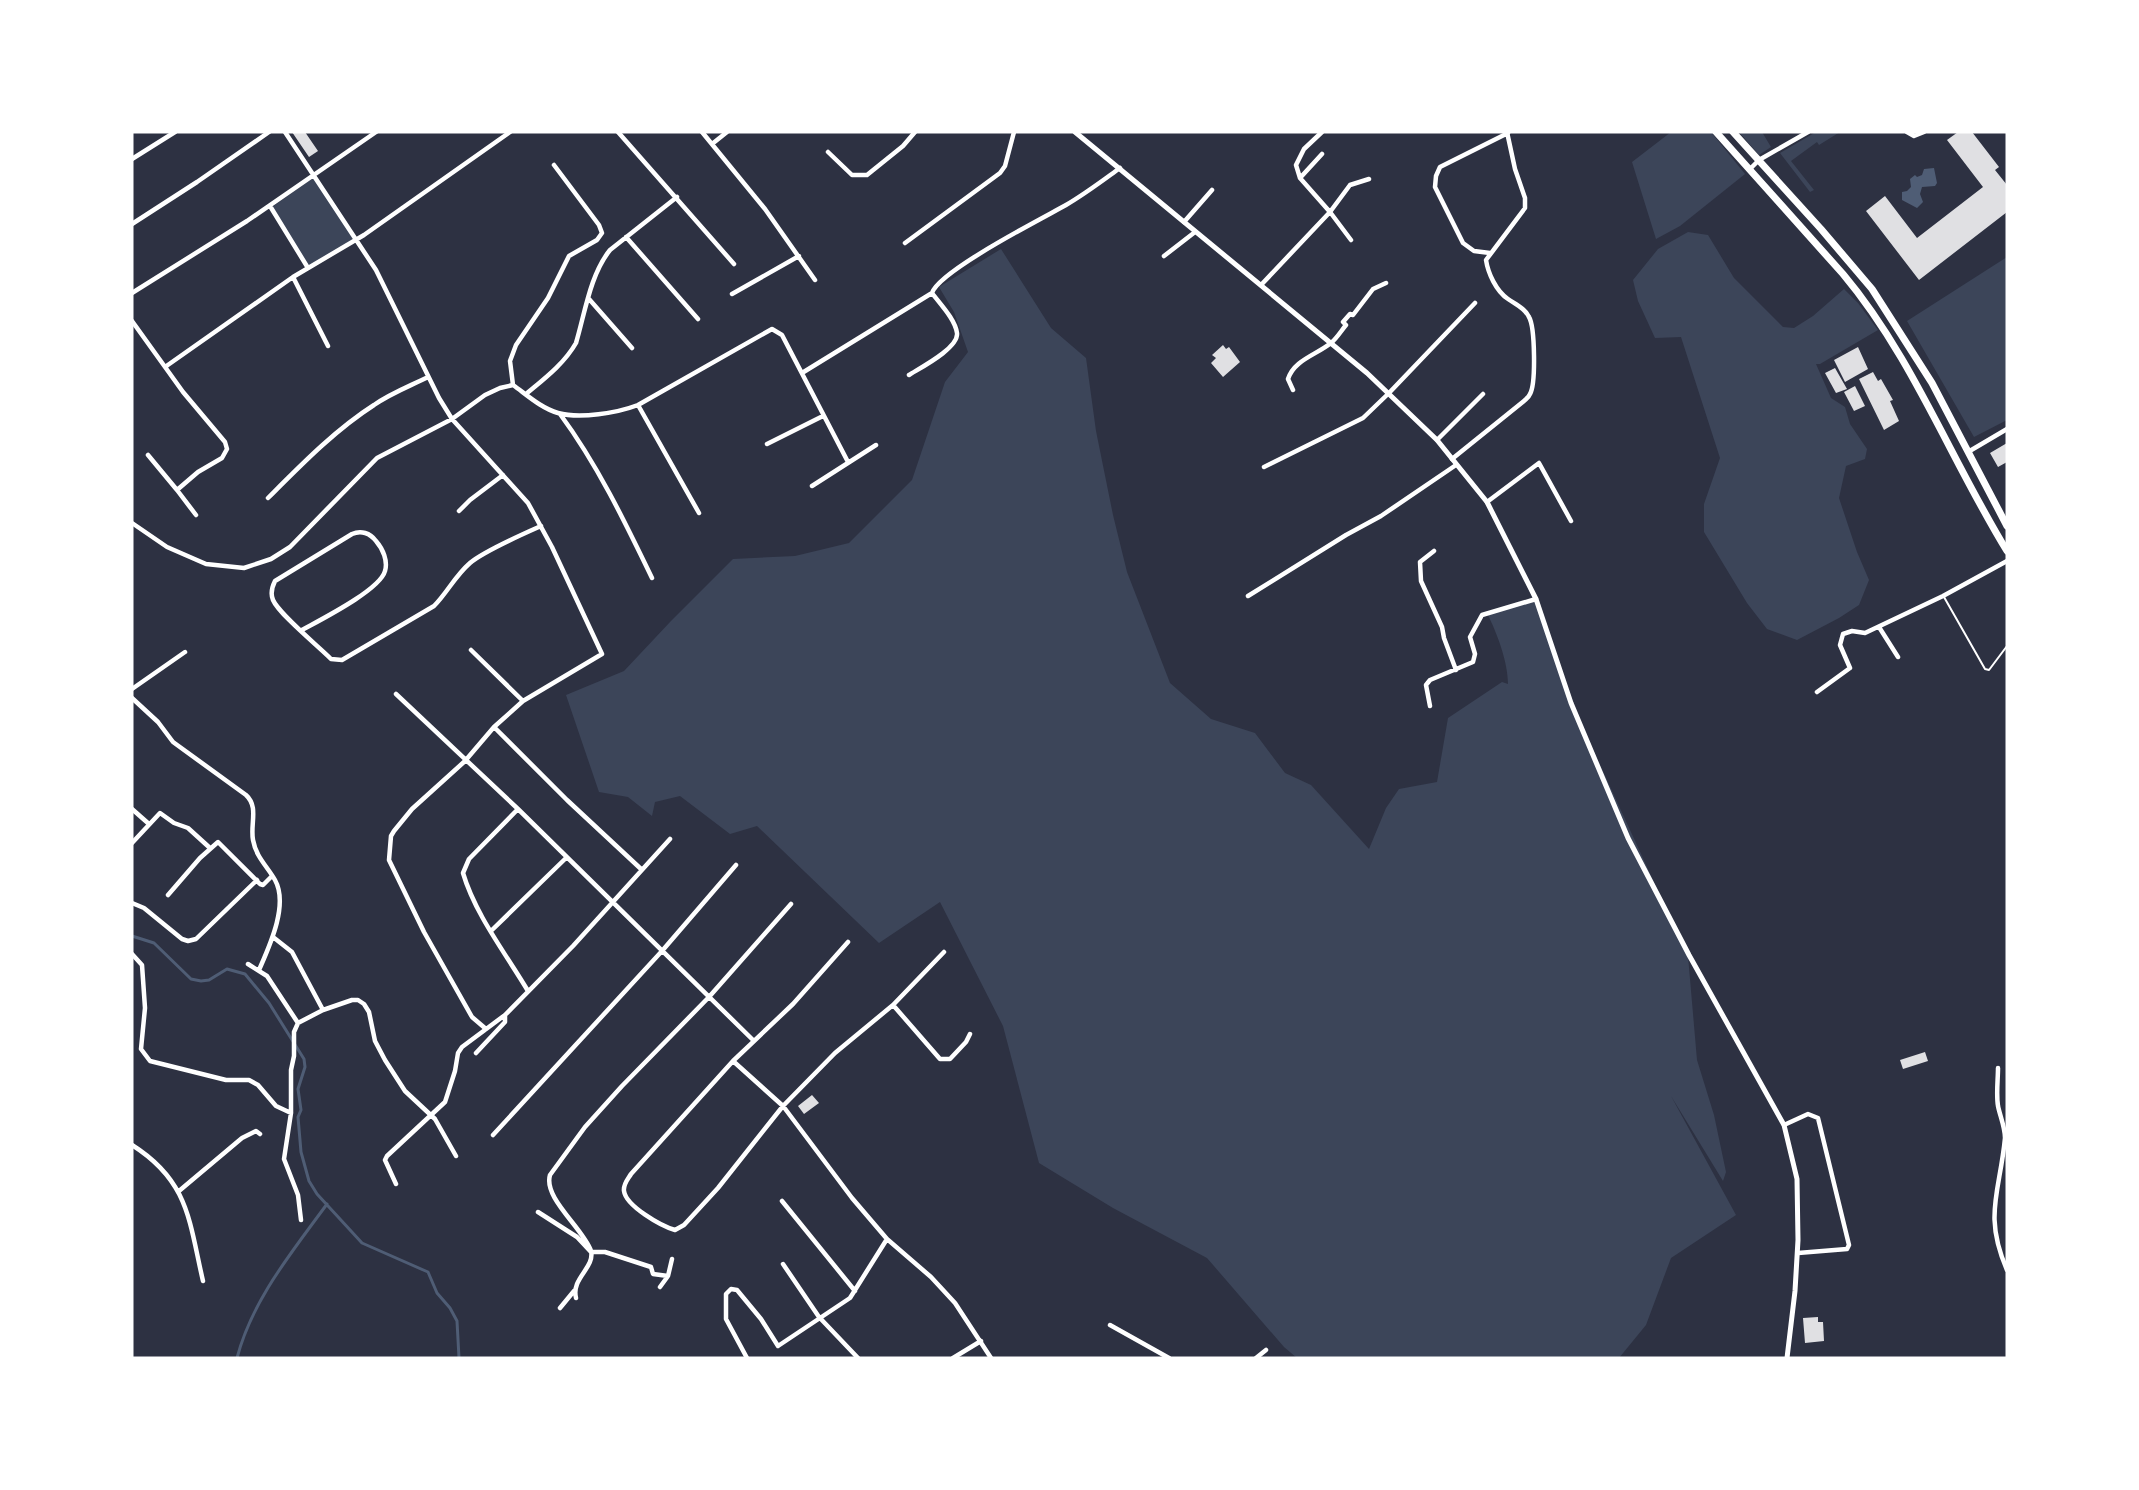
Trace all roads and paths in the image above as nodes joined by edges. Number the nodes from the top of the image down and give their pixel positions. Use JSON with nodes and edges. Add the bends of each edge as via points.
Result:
{"nodes":[{"id":1,"x":175,"y":132,"type":"edge"},
{"id":2,"x":269,"y":132,"type":"edge"},
{"id":3,"x":285,"y":132,"type":"edge"},
{"id":4,"x":376,"y":132,"type":"edge"},
{"id":5,"x":510,"y":132,"type":"edge"},
{"id":6,"x":618,"y":132,"type":"edge"},
{"id":7,"x":702,"y":132,"type":"edge"},
{"id":8,"x":727,"y":132,"type":"edge"},
{"id":9,"x":915,"y":132,"type":"edge"},
{"id":10,"x":1014,"y":132,"type":"edge"},
{"id":11,"x":1075,"y":132,"type":"edge"},
{"id":12,"x":1322,"y":132,"type":"edge"},
{"id":13,"x":1508,"y":132,"type":"edge"},
{"id":14,"x":1716,"y":132,"type":"edge"},
{"id":15,"x":1733,"y":132,"type":"edge"},
{"id":16,"x":1808,"y":132,"type":"edge"},
{"id":17,"x":1906,"y":132,"type":"edge"},
{"id":18,"x":1924,"y":132,"type":"edge"},
{"id":19,"x":712,"y":144,"type":"junction"},
{"id":20,"x":828,"y":152,"type":"dead end"},
{"id":21,"x":1322,"y":154,"type":"dead end"},
{"id":22,"x":132,"y":159,"type":"edge"},
{"id":23,"x":1759,"y":160,"type":"junction"},
{"id":24,"x":554,"y":165,"type":"dead end"},
{"id":25,"x":1120,"y":168,"type":"junction"},
{"id":26,"x":1750,"y":169,"type":"junction"},
{"id":27,"x":315,"y":175,"type":"junction"},
{"id":28,"x":1300,"y":178,"type":"junction"},
{"id":29,"x":1369,"y":179,"type":"dead end"},
{"id":30,"x":1212,"y":189,"type":"dead end"},
{"id":31,"x":677,"y":197,"type":"junction"},
{"id":32,"x":270,"y":206,"type":"junction"},
{"id":33,"x":1330,"y":212,"type":"junction"},
{"id":34,"x":1184,"y":222,"type":"junction"},
{"id":35,"x":132,"y":224,"type":"edge"},
{"id":36,"x":1196,"y":232,"type":"junction"},
{"id":37,"x":626,"y":237,"type":"junction"},
{"id":38,"x":357,"y":239,"type":"junction"},
{"id":39,"x":1351,"y":240,"type":"dead end"},
{"id":40,"x":905,"y":243,"type":"dead end"},
{"id":41,"x":1490,"y":253,"type":"junction"},
{"id":42,"x":799,"y":256,"type":"junction"},
{"id":43,"x":1164,"y":256,"type":"dead end"},
{"id":44,"x":734,"y":264,"type":"dead end"},
{"id":45,"x":308,"y":268,"type":"junction"},
{"id":46,"x":293,"y":277,"type":"junction"},
{"id":47,"x":815,"y":280,"type":"dead end"},
{"id":48,"x":1386,"y":282,"type":"dead end"},
{"id":49,"x":1261,"y":285,"type":"junction"},
{"id":50,"x":132,"y":293,"type":"edge"},
{"id":51,"x":932,"y":293,"type":"junction"},
{"id":52,"x":732,"y":294,"type":"dead end"},
{"id":53,"x":589,"y":299,"type":"junction"},
{"id":54,"x":1475,"y":303,"type":"dead end"},
{"id":55,"x":698,"y":319,"type":"dead end"},
{"id":56,"x":132,"y":321,"type":"edge"},
{"id":57,"x":1332,"y":342,"type":"junction"},
{"id":58,"x":328,"y":346,"type":"dead end"},
{"id":59,"x":632,"y":348,"type":"dead end"},
{"id":60,"x":165,"y":367,"type":"junction"},
{"id":61,"x":802,"y":373,"type":"junction"},
{"id":62,"x":909,"y":375,"type":"dead end"},
{"id":63,"x":428,"y":377,"type":"junction"},
{"id":64,"x":513,"y":385,"type":"junction"},
{"id":65,"x":1293,"y":390,"type":"dead end"},
{"id":66,"x":1389,"y":393,"type":"junction"},
{"id":67,"x":526,"y":394,"type":"junction"},
{"id":68,"x":1483,"y":394,"type":"dead end"},
{"id":69,"x":638,"y":405,"type":"junction"},
{"id":70,"x":560,"y":414,"type":"junction"},
{"id":71,"x":823,"y":416,"type":"junction"},
{"id":72,"x":452,"y":419,"type":"junction"},
{"id":73,"x":2007,"y":429,"type":"edge"},
{"id":74,"x":1437,"y":440,"type":"junction"},
{"id":75,"x":767,"y":444,"type":"dead end"},
{"id":76,"x":876,"y":445,"type":"dead end"},
{"id":77,"x":1968,"y":452,"type":"junction"},
{"id":78,"x":148,"y":455,"type":"dead end"},
{"id":79,"x":1452,"y":459,"type":"junction"},
{"id":80,"x":1956,"y":459,"type":"junction"},
{"id":81,"x":848,"y":462,"type":"junction"},
{"id":82,"x":1456,"y":465,"type":"junction"},
{"id":83,"x":1264,"y":467,"type":"dead end"},
{"id":84,"x":503,"y":475,"type":"junction"},
{"id":85,"x":812,"y":486,"type":"dead end"},
{"id":86,"x":177,"y":490,"type":"junction"},
{"id":87,"x":268,"y":498,"type":"dead end"},
{"id":88,"x":1487,"y":502,"type":"junction"},
{"id":89,"x":459,"y":511,"type":"dead end"},
{"id":90,"x":699,"y":513,"type":"dead end"},
{"id":91,"x":196,"y":515,"type":"dead end"},
{"id":92,"x":1571,"y":521,"type":"dead end"},
{"id":93,"x":132,"y":523,"type":"edge"},
{"id":94,"x":541,"y":526,"type":"junction"},
{"id":95,"x":2007,"y":526,"type":"edge"},
{"id":96,"x":1434,"y":551,"type":"dead end"},
{"id":97,"x":2007,"y":551,"type":"edge"},
{"id":98,"x":2007,"y":561,"type":"edge"},
{"id":99,"x":652,"y":578,"type":"dead end"},
{"id":100,"x":1248,"y":596,"type":"dead end"},
{"id":101,"x":1944,"y":596,"type":"junction"},
{"id":102,"x":1536,"y":599,"type":"junction"},
{"id":103,"x":1879,"y":627,"type":"junction"},
{"id":104,"x":302,"y":630,"type":"junction"},
{"id":105,"x":2007,"y":646,"type":"edge"},
{"id":106,"x":471,"y":650,"type":"dead end"},
{"id":107,"x":184,"y":652,"type":"dead end"},
{"id":108,"x":1898,"y":657,"type":"dead end"},
{"id":109,"x":1456,"y":669,"type":"junction"},
{"id":110,"x":132,"y":689,"type":"edge"},
{"id":111,"x":1817,"y":692,"type":"dead end"},
{"id":112,"x":396,"y":694,"type":"dead end"},
{"id":113,"x":132,"y":698,"type":"edge"},
{"id":114,"x":524,"y":701,"type":"junction"},
{"id":115,"x":1430,"y":706,"type":"dead end"},
{"id":116,"x":494,"y":727,"type":"junction"},
{"id":117,"x":465,"y":761,"type":"junction"},
{"id":118,"x":132,"y":809,"type":"edge"},
{"id":119,"x":518,"y":809,"type":"junction"},
{"id":120,"x":149,"y":824,"type":"junction"},
{"id":121,"x":670,"y":839,"type":"dead end"},
{"id":122,"x":132,"y":843,"type":"edge"},
{"id":123,"x":210,"y":848,"type":"junction"},
{"id":124,"x":566,"y":858,"type":"junction"},
{"id":125,"x":736,"y":865,"type":"dead end"},
{"id":126,"x":641,"y":869,"type":"junction"},
{"id":127,"x":272,"y":876,"type":"junction"},
{"id":128,"x":257,"y":880,"type":"junction"},
{"id":129,"x":168,"y":895,"type":"dead end"},
{"id":130,"x":132,"y":903,"type":"edge"},
{"id":131,"x":613,"y":903,"type":"junction"},
{"id":132,"x":791,"y":904,"type":"dead end"},
{"id":133,"x":491,"y":931,"type":"junction"},
{"id":134,"x":273,"y":937,"type":"junction"},
{"id":135,"x":848,"y":942,"type":"dead end"},
{"id":136,"x":662,"y":951,"type":"junction"},
{"id":137,"x":944,"y":952,"type":"dead end"},
{"id":138,"x":132,"y":954,"type":"edge"},
{"id":139,"x":248,"y":964,"type":"dead end"},
{"id":140,"x":259,"y":970,"type":"junction"},
{"id":141,"x":528,"y":990,"type":"junction"},
{"id":142,"x":709,"y":997,"type":"junction"},
{"id":143,"x":893,"y":1005,"type":"junction"},
{"id":144,"x":323,"y":1010,"type":"junction"},
{"id":145,"x":506,"y":1015,"type":"junction"},
{"id":146,"x":297,"y":1025,"type":"junction"},
{"id":147,"x":486,"y":1029,"type":"junction"},
{"id":148,"x":970,"y":1034,"type":"dead end"},
{"id":149,"x":754,"y":1041,"type":"junction"},
{"id":150,"x":476,"y":1053,"type":"dead end"},
{"id":151,"x":733,"y":1061,"type":"junction"},
{"id":152,"x":1998,"y":1068,"type":"dead end"},
{"id":153,"x":783,"y":1106,"type":"junction"},
{"id":154,"x":291,"y":1113,"type":"junction"},
{"id":155,"x":431,"y":1113,"type":"junction"},
{"id":156,"x":1784,"y":1125,"type":"junction"},
{"id":157,"x":260,"y":1134,"type":"dead end"},
{"id":158,"x":493,"y":1135,"type":"dead end"},
{"id":159,"x":132,"y":1145,"type":"edge"},
{"id":160,"x":456,"y":1156,"type":"dead end"},
{"id":161,"x":396,"y":1184,"type":"dead end"},
{"id":162,"x":179,"y":1191,"type":"junction"},
{"id":163,"x":782,"y":1201,"type":"dead end"},
{"id":164,"x":537,"y":1212,"type":"dead end"},
{"id":165,"x":301,"y":1220,"type":"dead end"},
{"id":166,"x":887,"y":1239,"type":"junction"},
{"id":167,"x":591,"y":1252,"type":"junction"},
{"id":168,"x":1798,"y":1253,"type":"junction"},
{"id":169,"x":672,"y":1259,"type":"dead end"},
{"id":170,"x":783,"y":1264,"type":"dead end"},
{"id":171,"x":2007,"y":1270,"type":"edge"},
{"id":172,"x":668,"y":1276,"type":"junction"},
{"id":173,"x":203,"y":1281,"type":"dead end"},
{"id":174,"x":660,"y":1287,"type":"dead end"},
{"id":175,"x":574,"y":1291,"type":"junction"},
{"id":176,"x":855,"y":1291,"type":"junction"},
{"id":177,"x":576,"y":1298,"type":"dead end"},
{"id":178,"x":561,"y":1308,"type":"dead end"},
{"id":179,"x":819,"y":1317,"type":"junction"},
{"id":180,"x":1110,"y":1325,"type":"dead end"},
{"id":181,"x":981,"y":1341,"type":"junction"},
{"id":182,"x":1266,"y":1350,"type":"dead end"},
{"id":183,"x":747,"y":1358,"type":"edge"},
{"id":184,"x":858,"y":1358,"type":"edge"},
{"id":185,"x":953,"y":1358,"type":"edge"},
{"id":186,"x":991,"y":1358,"type":"edge"},
{"id":187,"x":1170,"y":1358,"type":"edge"},
{"id":188,"x":1256,"y":1358,"type":"edge"},
{"id":189,"x":1787,"y":1358,"type":"edge"}],
"edges":[{"from":1,"to":22,"type":"street"},
{"from":2,"to":35,"type":"street"},
{"from":3,"to":27,"type":"street"},
{"from":4,"to":27,"type":"street"},
{"from":5,"to":38,"type":"street"},
{"from":6,"to":31,"type":"street"},
{"from":7,"to":19,"type":"street"},
{"from":8,"to":19,"type":"street"},
{"from":9,"to":20,"type":"street","via":[[867,175],[852,175]]},
{"from":10,"to":40,"type":"street","via":[[1000,173]]},
{"from":11,"to":25,"type":"street"},
{"from":12,"to":28,"type":"street","via":[[1304,149],[1296,165]]},
{"from":13,"to":41,"type":"street","via":[[1525,208]]},
{"from":13,"to":41,"type":"street","via":[[1440,167],[1436,176],[1435,187],[1464,244],[1474,251]]},
{"from":14,"to":26,"type":"main road"},
{"from":15,"to":23,"type":"main road"},
{"from":16,"to":23,"type":"street"},
{"from":17,"to":18,"type":"street","via":[[1914,136]]},
{"from":19,"to":42,"type":"street"},
{"from":21,"to":28,"type":"street"},
{"from":23,"to":26,"type":"street"},
{"from":23,"to":77,"type":"main road","via":[[1872,289],[1932,383]]},
{"from":24,"to":64,"type":"street","via":[[602,233],[569,256],[548,298],[516,345],[510,361]]},
{"from":25,"to":34,"type":"street"},
{"from":25,"to":51,"type":"street","via":[[1089,191],[945,277]]},
{"from":26,"to":80,"type":"main road","via":[[1854,287],[1906,367]]},
{"from":27,"to":32,"type":"street"},
{"from":27,"to":38,"type":"street"},
{"from":28,"to":33,"type":"street"},
{"from":29,"to":33,"type":"street","via":[[1350,185]]},
{"from":30,"to":34,"type":"street"},
{"from":31,"to":37,"type":"street"},
{"from":31,"to":44,"type":"street"},
{"from":32,"to":45,"type":"street"},
{"from":32,"to":50,"type":"street"},
{"from":33,"to":39,"type":"street"},
{"from":33,"to":49,"type":"street"},
{"from":34,"to":36,"type":"street"},
{"from":36,"to":43,"type":"street"},
{"from":36,"to":49,"type":"street"},
{"from":37,"to":53,"type":"street","via":[[604,257]]},
{"from":37,"to":55,"type":"street"},
{"from":38,"to":45,"type":"street"},
{"from":38,"to":63,"type":"street","via":[[381,279]]},
{"from":41,"to":79,"type":"street","via":[[1486,262],[1498,290],[1530,318],[1534,356],[1531,393]]},
{"from":42,"to":47,"type":"street"},
{"from":42,"to":52,"type":"street"},
{"from":45,"to":46,"type":"street"},
{"from":46,"to":58,"type":"street"},
{"from":46,"to":60,"type":"street"},
{"from":48,"to":57,"type":"street","via":[[1373,289],[1350,314]]},
{"from":49,"to":57,"type":"street"},
{"from":51,"to":61,"type":"street"},
{"from":51,"to":62,"type":"street","via":[[952,321],[956,338],[951,346]]},
{"from":53,"to":59,"type":"street"},
{"from":53,"to":67,"type":"street","via":[[571,352]]},
{"from":54,"to":66,"type":"street"},
{"from":56,"to":60,"type":"street"},
{"from":57,"to":65,"type":"street","via":[[1291,371],[1288,379]]},
{"from":57,"to":66,"type":"street"},
{"from":60,"to":86,"type":"street","via":[[227,449],[222,458]]},
{"from":61,"to":69,"type":"street","via":[[782,335],[772,329]]},
{"from":61,"to":71,"type":"street"},
{"from":63,"to":72,"type":"street"},
{"from":63,"to":87,"type":"street","via":[[364,411]]},
{"from":64,"to":67,"type":"street"},
{"from":64,"to":72,"type":"street","via":[[485,395]]},
{"from":66,"to":74,"type":"street"},
{"from":66,"to":83,"type":"street","via":[[1363,417]]},
{"from":67,"to":70,"type":"street"},
{"from":68,"to":74,"type":"street"},
{"from":69,"to":70,"type":"street","via":[[614,413]]},
{"from":69,"to":90,"type":"street"},
{"from":70,"to":99,"type":"street","via":[[589,458]]},
{"from":71,"to":75,"type":"street"},
{"from":71,"to":81,"type":"street"},
{"from":72,"to":84,"type":"street"},
{"from":72,"to":93,"type":"street","via":[[377,458],[290,546],[272,559],[244,568],[206,564],[167,547]]},
{"from":73,"to":77,"type":"street"},
{"from":74,"to":79,"type":"street"},
{"from":76,"to":81,"type":"street"},
{"from":77,"to":80,"type":"main road"},
{"from":77,"to":95,"type":"main road"},
{"from":78,"to":86,"type":"street"},
{"from":79,"to":82,"type":"street"},
{"from":80,"to":97,"type":"main road"},
{"from":81,"to":85,"type":"street"},
{"from":82,"to":88,"type":"street"},
{"from":82,"to":100,"type":"street","via":[[1381,516]]},
{"from":84,"to":89,"type":"street"},
{"from":84,"to":94,"type":"street","via":[[528,503]]},
{"from":86,"to":91,"type":"street"},
{"from":88,"to":92,"type":"street","via":[[1539,463]]},
{"from":88,"to":102,"type":"street"},
{"from":94,"to":104,"type":"street","via":[[475,559],[434,606],[342,660],[331,659]]},
{"from":94,"to":114,"type":"street","via":[[602,654]]},
{"from":96,"to":109,"type":"street","via":[[1420,562],[1421,581]]},
{"from":98,"to":101,"type":"street"},
{"from":101,"to":103,"type":"street"},
{"from":101,"to":105,"type":"lane","via":[[1985,669],[1989,670]]},
{"from":102,"to":109,"type":"street","via":[[1482,615],[1470,637],[1473,662]]},
{"from":102,"to":156,"type":"street","via":[[1571,703],[1628,838]]},
{"from":103,"to":108,"type":"street"},
{"from":103,"to":111,"type":"street","via":[[1841,636],[1840,645],[1850,669]]},
{"from":104,"to":104,"type":"street","via":[[275,604],[271,594],[275,581],[358,531],[370,535],[386,560],[385,573],[358,598]]},
{"from":106,"to":114,"type":"street"},
{"from":107,"to":110,"type":"street"},
{"from":109,"to":115,"type":"street","via":[[1427,683]]},
{"from":112,"to":117,"type":"street"},
{"from":113,"to":127,"type":"street","via":[[173,742],[250,799],[254,806],[254,846]]},
{"from":114,"to":116,"type":"street"},
{"from":116,"to":117,"type":"street"},
{"from":116,"to":126,"type":"street"},
{"from":117,"to":119,"type":"street"},
{"from":117,"to":147,"type":"street","via":[[412,809],[394,831],[389,860],[440,962],[472,1017]]},
{"from":118,"to":120,"type":"street"},
{"from":119,"to":124,"type":"street"},
{"from":119,"to":133,"type":"street","via":[[470,859],[463,873]]},
{"from":120,"to":122,"type":"street"},
{"from":120,"to":123,"type":"street","via":[[163,814],[188,828]]},
{"from":121,"to":126,"type":"street"},
{"from":123,"to":128,"type":"street","via":[[221,843]]},
{"from":123,"to":129,"type":"street"},
{"from":124,"to":131,"type":"street"},
{"from":124,"to":133,"type":"street"},
{"from":125,"to":136,"type":"street"},
{"from":126,"to":131,"type":"street"},
{"from":127,"to":128,"type":"street","via":[[263,885]]},
{"from":127,"to":134,"type":"street","via":[[279,894]]},
{"from":128,"to":130,"type":"street","via":[[196,939],[188,941]]},
{"from":131,"to":136,"type":"street"},
{"from":131,"to":141,"type":"street"},
{"from":132,"to":142,"type":"street"},
{"from":133,"to":141,"type":"street"},
{"from":134,"to":140,"type":"street"},
{"from":134,"to":144,"type":"street","via":[[292,952]]},
{"from":135,"to":149,"type":"street"},
{"from":136,"to":142,"type":"street"},
{"from":136,"to":158,"type":"street"},
{"from":137,"to":143,"type":"street"},
{"from":138,"to":154,"type":"street","via":[[142,965],[143,1054],[150,1061],[185,1070],[226,1080],[249,1080],[276,1106]]},
{"from":139,"to":140,"type":"street"},
{"from":140,"to":146,"type":"street","via":[[274,985]]},
{"from":141,"to":145,"type":"street"},
{"from":142,"to":149,"type":"street"},
{"from":142,"to":167,"type":"street","via":[[585,1127],[550,1175],[548,1182],[553,1193]]},
{"from":143,"to":148,"type":"street","via":[[940,1059],[950,1059]]},
{"from":143,"to":153,"type":"street","via":[[835,1053]]},
{"from":144,"to":146,"type":"street"},
{"from":144,"to":155,"type":"street","via":[[352,1000],[364,1004],[385,1060],[405,1091]]},
{"from":145,"to":147,"type":"street"},
{"from":145,"to":150,"type":"street"},
{"from":146,"to":154,"type":"street"},
{"from":147,"to":155,"type":"street","via":[[458,1053],[445,1102]]},
{"from":149,"to":151,"type":"street"},
{"from":151,"to":153,"type":"street"},
{"from":151,"to":153,"type":"street","via":[[631,1174],[624,1193],[633,1204],[665,1227],[679,1229],[718,1188]]},
{"from":152,"to":171,"type":"street","via":[[1998,1104],[2005,1135],[1994,1207],[1995,1234]]},
{"from":153,"to":166,"type":"street"},
{"from":154,"to":165,"type":"street","via":[[284,1159],[298,1195]]},
{"from":155,"to":160,"type":"street"},
{"from":155,"to":161,"type":"street","via":[[385,1160]]},
{"from":156,"to":168,"type":"street","via":[[1797,1179]]},
{"from":156,"to":168,"type":"street","via":[[1808,1114],[1818,1118],[1849,1245],[1848,1249]]},
{"from":157,"to":162,"type":"street","via":[[256,1131],[242,1138]]},
{"from":159,"to":162,"type":"street","via":[[163,1168]]},
{"from":162,"to":173,"type":"street"},
{"from":163,"to":176,"type":"street"},
{"from":164,"to":167,"type":"street","via":[[577,1237]]},
{"from":166,"to":176,"type":"street"},
{"from":166,"to":181,"type":"street","via":[[944,1290]]},
{"from":167,"to":172,"type":"street","via":[[612,1254],[651,1267],[653,1274]]},
{"from":167,"to":175,"type":"street"},
{"from":168,"to":189,"type":"street"},
{"from":169,"to":172,"type":"street"},
{"from":170,"to":179,"type":"street"},
{"from":172,"to":174,"type":"street"},
{"from":175,"to":177,"type":"street"},
{"from":175,"to":178,"type":"street"},
{"from":176,"to":179,"type":"street","via":[[842,1305]]},
{"from":179,"to":183,"type":"street","via":[[776,1346],[761,1319],[737,1290],[731,1289],[726,1294],[726,1319]]},
{"from":179,"to":184,"type":"street"},
{"from":180,"to":187,"type":"street"},
{"from":181,"to":185,"type":"street"},
{"from":181,"to":186,"type":"street"},
{"from":182,"to":188,"type":"street"}]}
